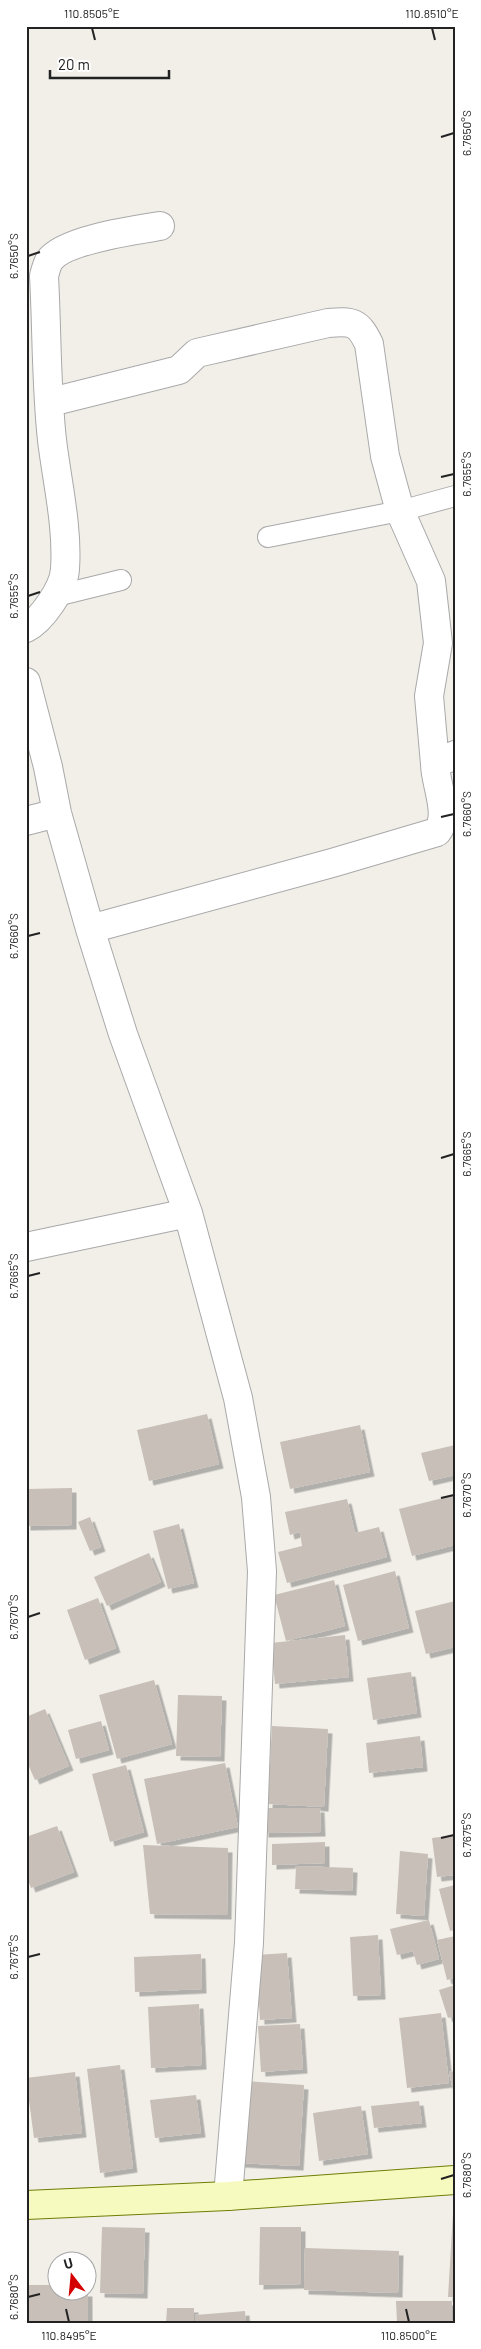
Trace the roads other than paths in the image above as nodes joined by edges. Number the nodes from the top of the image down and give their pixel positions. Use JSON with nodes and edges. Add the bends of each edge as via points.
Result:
{"nodes":[{"id":1,"x":160,"y":226,"type":"dead end"},
{"id":2,"x":51,"y":402,"type":"junction"},
{"id":3,"x":455,"y":496,"type":"edge"},
{"id":4,"x":400,"y":511,"type":"junction"},
{"id":5,"x":268,"y":537,"type":"dead end"},
{"id":6,"x":122,"y":580,"type":"dead end"},
{"id":7,"x":56,"y":596,"type":"junction"},
{"id":8,"x":26,"y":628,"type":"edge"},
{"id":9,"x":26,"y":682,"type":"edge"},
{"id":10,"x":445,"y":759,"type":"edge"},
{"id":11,"x":57,"y":813,"type":"junction"},
{"id":12,"x":26,"y":821,"type":"edge"},
{"id":13,"x":446,"y":836,"type":"edge"},
{"id":14,"x":90,"y":929,"type":"junction"},
{"id":15,"x":188,"y":1213,"type":"junction"},
{"id":16,"x":26,"y":1247,"type":"edge"},
{"id":17,"x":455,"y":2180,"type":"edge"},
{"id":18,"x":228,"y":2196,"type":"junction"},
{"id":19,"x":26,"y":2205,"type":"edge"}],
"edges":[{"from":1,"to":2,"type":"street","via":[[87,241],[60,252],[50,261],[44,276]]},
{"from":2,"to":4,"type":"street","via":[[179,370],[196,353],[349,321],[362,329],[369,344],[385,456]]},
{"from":2,"to":7,"type":"street","via":[[65,571]]},
{"from":3,"to":4,"type":"lane"},
{"from":4,"to":5,"type":"lane"},
{"from":4,"to":10,"type":"street","via":[[431,581],[438,643],[429,696]]},
{"from":6,"to":7,"type":"lane"},
{"from":7,"to":8,"type":"street","via":[[33,625]]},
{"from":9,"to":11,"type":"street"},
{"from":10,"to":13,"type":"street","via":[[435,776]]},
{"from":11,"to":12,"type":"street"},
{"from":11,"to":14,"type":"street"},
{"from":13,"to":14,"type":"street","via":[[332,863]]},
{"from":14,"to":15,"type":"street","via":[[123,1034]]},
{"from":15,"to":16,"type":"street"},
{"from":15,"to":18,"type":"street","via":[[238,1398],[256,1497],[262,1571],[249,1943]]},
{"from":17,"to":18,"type":"street"},
{"from":18,"to":19,"type":"street"}]}
